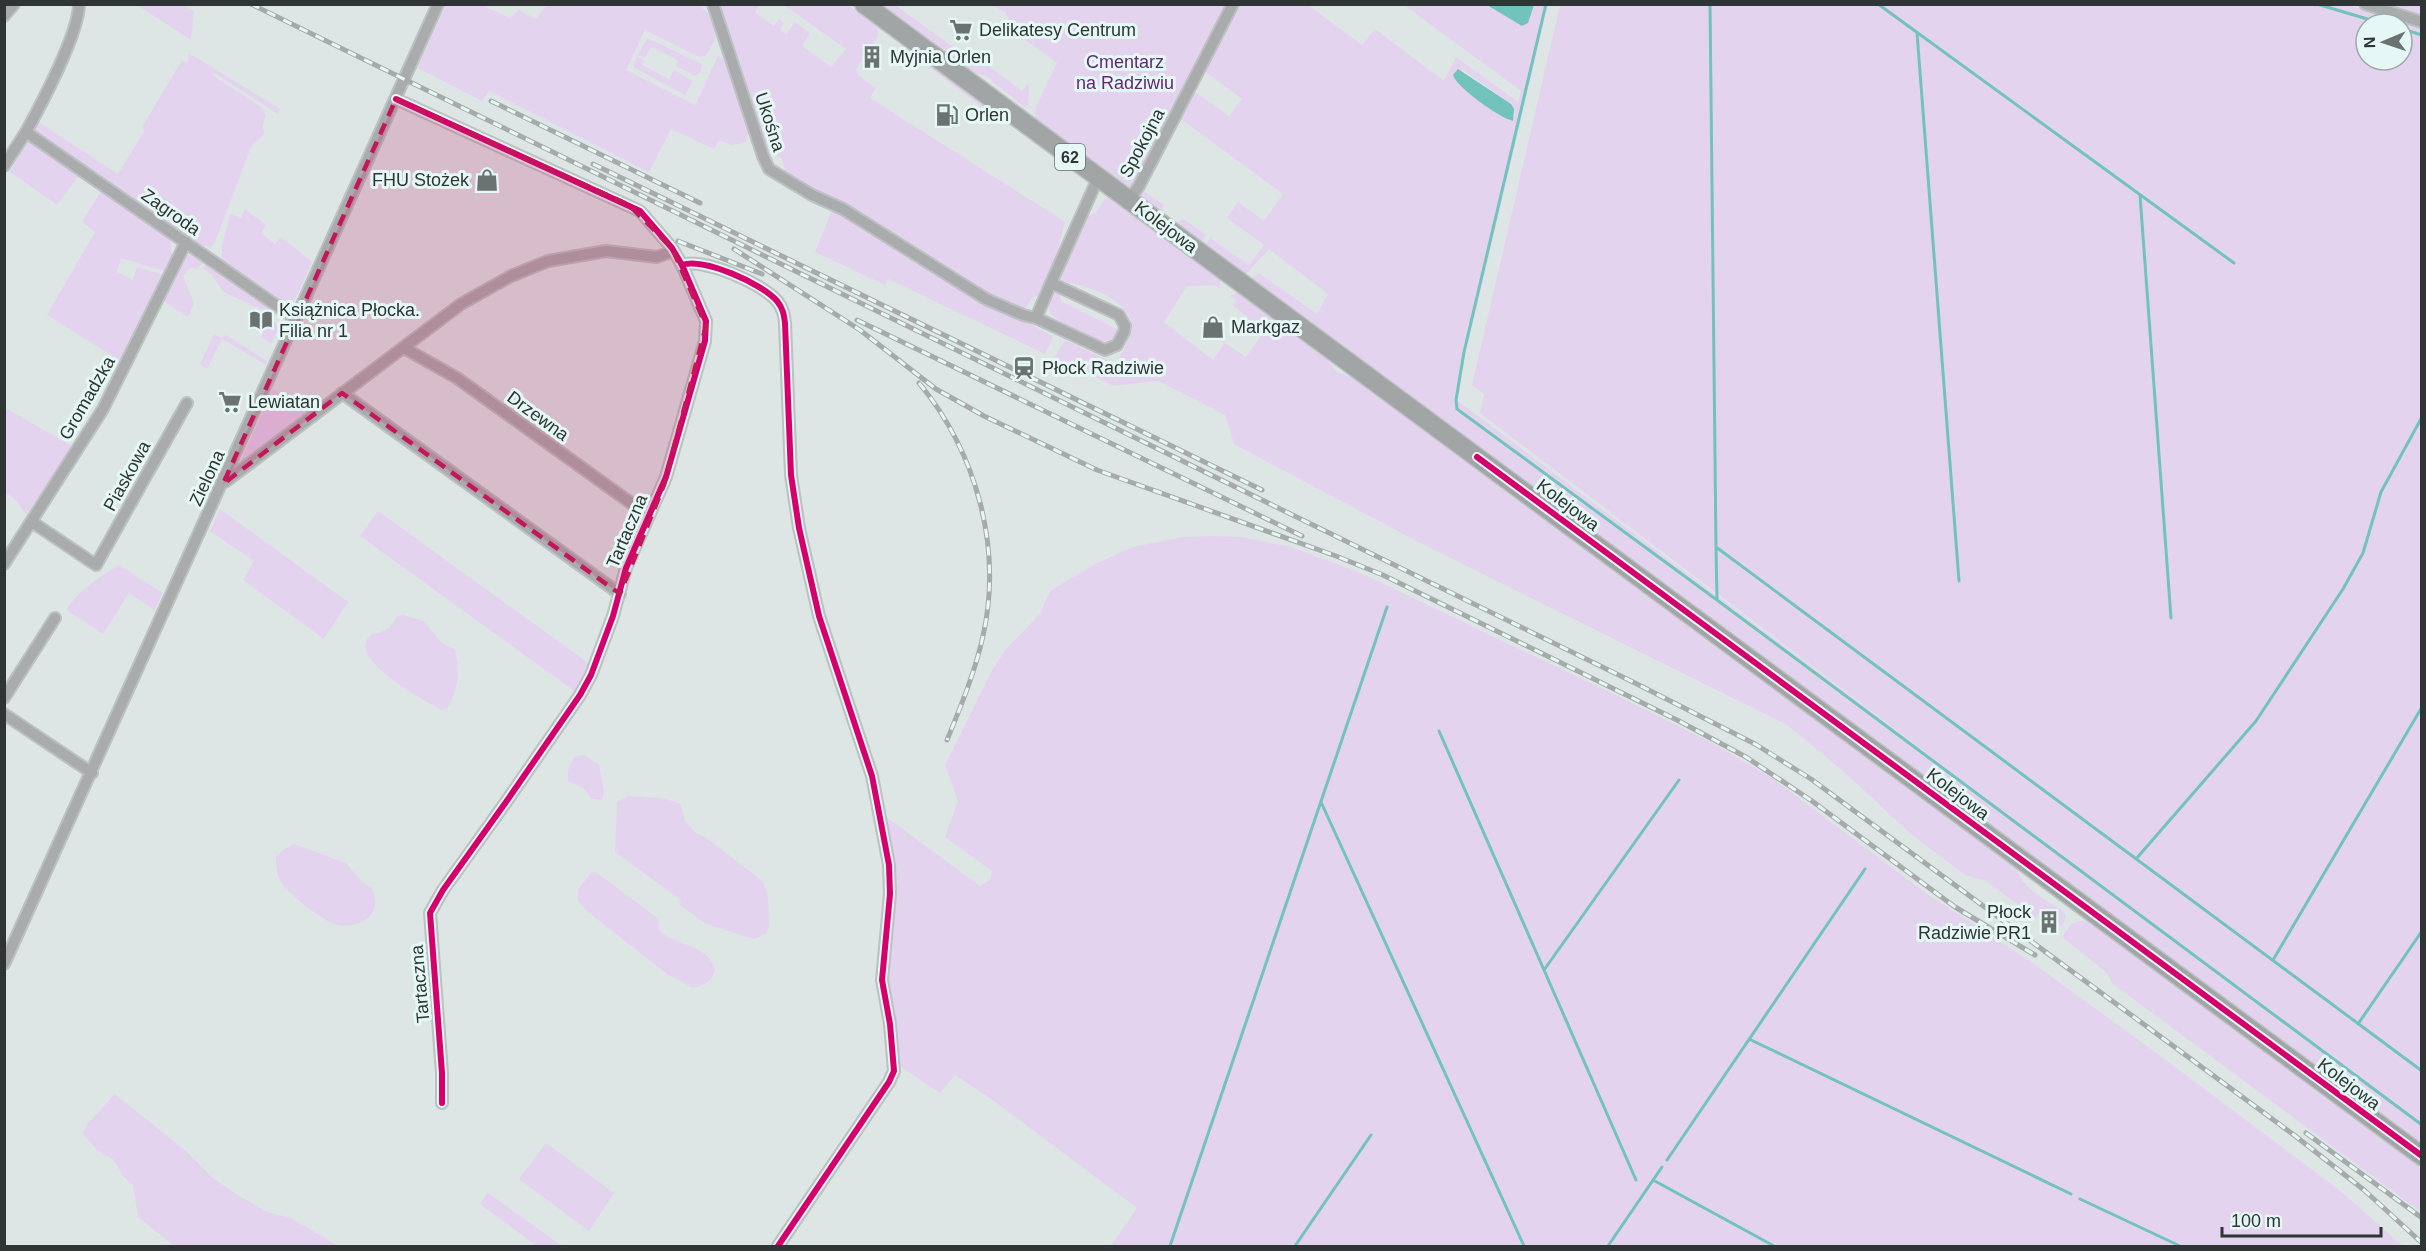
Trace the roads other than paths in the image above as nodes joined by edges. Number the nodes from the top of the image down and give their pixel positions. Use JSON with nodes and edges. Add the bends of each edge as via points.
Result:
{"nodes":[{"id":1,"x":14,"y":4,"type":"edge"},
{"id":2,"x":79,"y":4,"type":"edge"},
{"id":3,"x":438,"y":4,"type":"edge"},
{"id":4,"x":713,"y":4,"type":"edge"},
{"id":5,"x":864,"y":4,"type":"edge"},
{"id":6,"x":1233,"y":4,"type":"edge"},
{"id":7,"x":2365,"y":4,"type":"edge"},
{"id":8,"x":4,"y":16,"type":"edge"},
{"id":9,"x":2421,"y":22,"type":"edge"},
{"id":10,"x":396,"y":99,"type":"junction"},
{"id":11,"x":26,"y":132,"type":"junction"},
{"id":12,"x":4,"y":166,"type":"edge"},
{"id":13,"x":1100,"y":179,"type":"junction"},
{"id":14,"x":1129,"y":200,"type":"junction"},
{"id":15,"x":186,"y":242,"type":"junction"},
{"id":16,"x":674,"y":251,"type":"junction"},
{"id":17,"x":682,"y":265,"type":"junction"},
{"id":18,"x":1051,"y":284,"type":"junction"},
{"id":19,"x":1036,"y":318,"type":"junction"},
{"id":20,"x":296,"y":319,"type":"junction"},
{"id":21,"x":404,"y":348,"type":"junction"},
{"id":22,"x":342,"y":393,"type":"junction"},
{"id":23,"x":187,"y":403,"type":"dead end"},
{"id":24,"x":223,"y":484,"type":"junction"},
{"id":25,"x":649,"y":516,"type":"junction"},
{"id":26,"x":32,"y":522,"type":"junction"},
{"id":27,"x":4,"y":564,"type":"edge"},
{"id":28,"x":620,"y":594,"type":"junction"},
{"id":29,"x":55,"y":618,"type":"dead end"},
{"id":30,"x":4,"y":698,"type":"edge"},
{"id":31,"x":4,"y":714,"type":"edge"},
{"id":32,"x":92,"y":772,"type":"junction"},
{"id":33,"x":4,"y":964,"type":"edge"},
{"id":34,"x":441,"y":1103,"type":"dead end"},
{"id":35,"x":2421,"y":1156,"type":"edge"},
{"id":36,"x":778,"y":1246,"type":"edge"}],
"edges":[{"from":1,"to":8,"type":"street"},
{"from":2,"to":11,"type":"street","via":[[77,22]]},
{"from":3,"to":10,"type":"street","name":"Zielona"},
{"from":4,"to":19,"type":"street","name":"Ukośna","via":[[769,169],[843,209],[986,299]]},
{"from":5,"to":13,"type":"main road","name":"Kolejowa","number":"62"},
{"from":6,"to":14,"type":"street","name":"Spokojna"},
{"from":7,"to":9,"type":"street"},
{"from":10,"to":16,"type":"street","name":"Tartaczna","via":[[629,205],[650,220]]},
{"from":10,"to":20,"type":"street","name":"Zielona"},
{"from":11,"to":12,"type":"street"},
{"from":11,"to":15,"type":"street","name":"Zagroda"},
{"from":13,"to":14,"type":"main road","name":"Kolejowa","number":"62"},
{"from":13,"to":18,"type":"street"},
{"from":14,"to":35,"type":"main road","name":"Kolejowa","number":"62"},
{"from":15,"to":20,"type":"street","name":"Zagroda"},
{"from":15,"to":26,"type":"street","name":"Gromadzka","via":[[108,400]]},
{"from":16,"to":17,"type":"street","name":"Tartaczna"},
{"from":16,"to":21,"type":"street","via":[[657,257],[606,250],[532,266],[478,293]]},
{"from":17,"to":25,"type":"street","name":"Tartaczna","via":[[704,317],[706,334],[671,464]]},
{"from":17,"to":36,"type":"street","via":[[695,264],[735,276],[771,295],[782,310],[791,475],[799,528],[819,616],[872,776],[891,878],[882,980],[894,1071]]},
{"from":18,"to":19,"type":"street"},
{"from":18,"to":19,"type":"street","name":"Ukośna","via":[[1115,312],[1123,320],[1124,332],[1117,345],[1105,350]]},
{"from":20,"to":24,"type":"street","name":"Zielona"},
{"from":21,"to":22,"type":"street"},
{"from":21,"to":25,"type":"street","name":"Drzewna","via":[[457,378]]},
{"from":22,"to":24,"type":"street"},
{"from":22,"to":28,"type":"street","name":"Tartaczna"},
{"from":23,"to":26,"type":"street","name":"Piaskowa","via":[[96,565]]},
{"from":24,"to":32,"type":"street","name":"Zielona"},
{"from":25,"to":28,"type":"street","name":"Tartaczna","via":[[626,568]]},
{"from":26,"to":27,"type":"street","name":"Gromadzka"},
{"from":28,"to":34,"type":"street","name":"Tartaczna","via":[[587,683],[430,913],[442,1061]]},
{"from":29,"to":30,"type":"street"},
{"from":31,"to":32,"type":"street"},
{"from":32,"to":33,"type":"street","name":"Zielona"}]}
